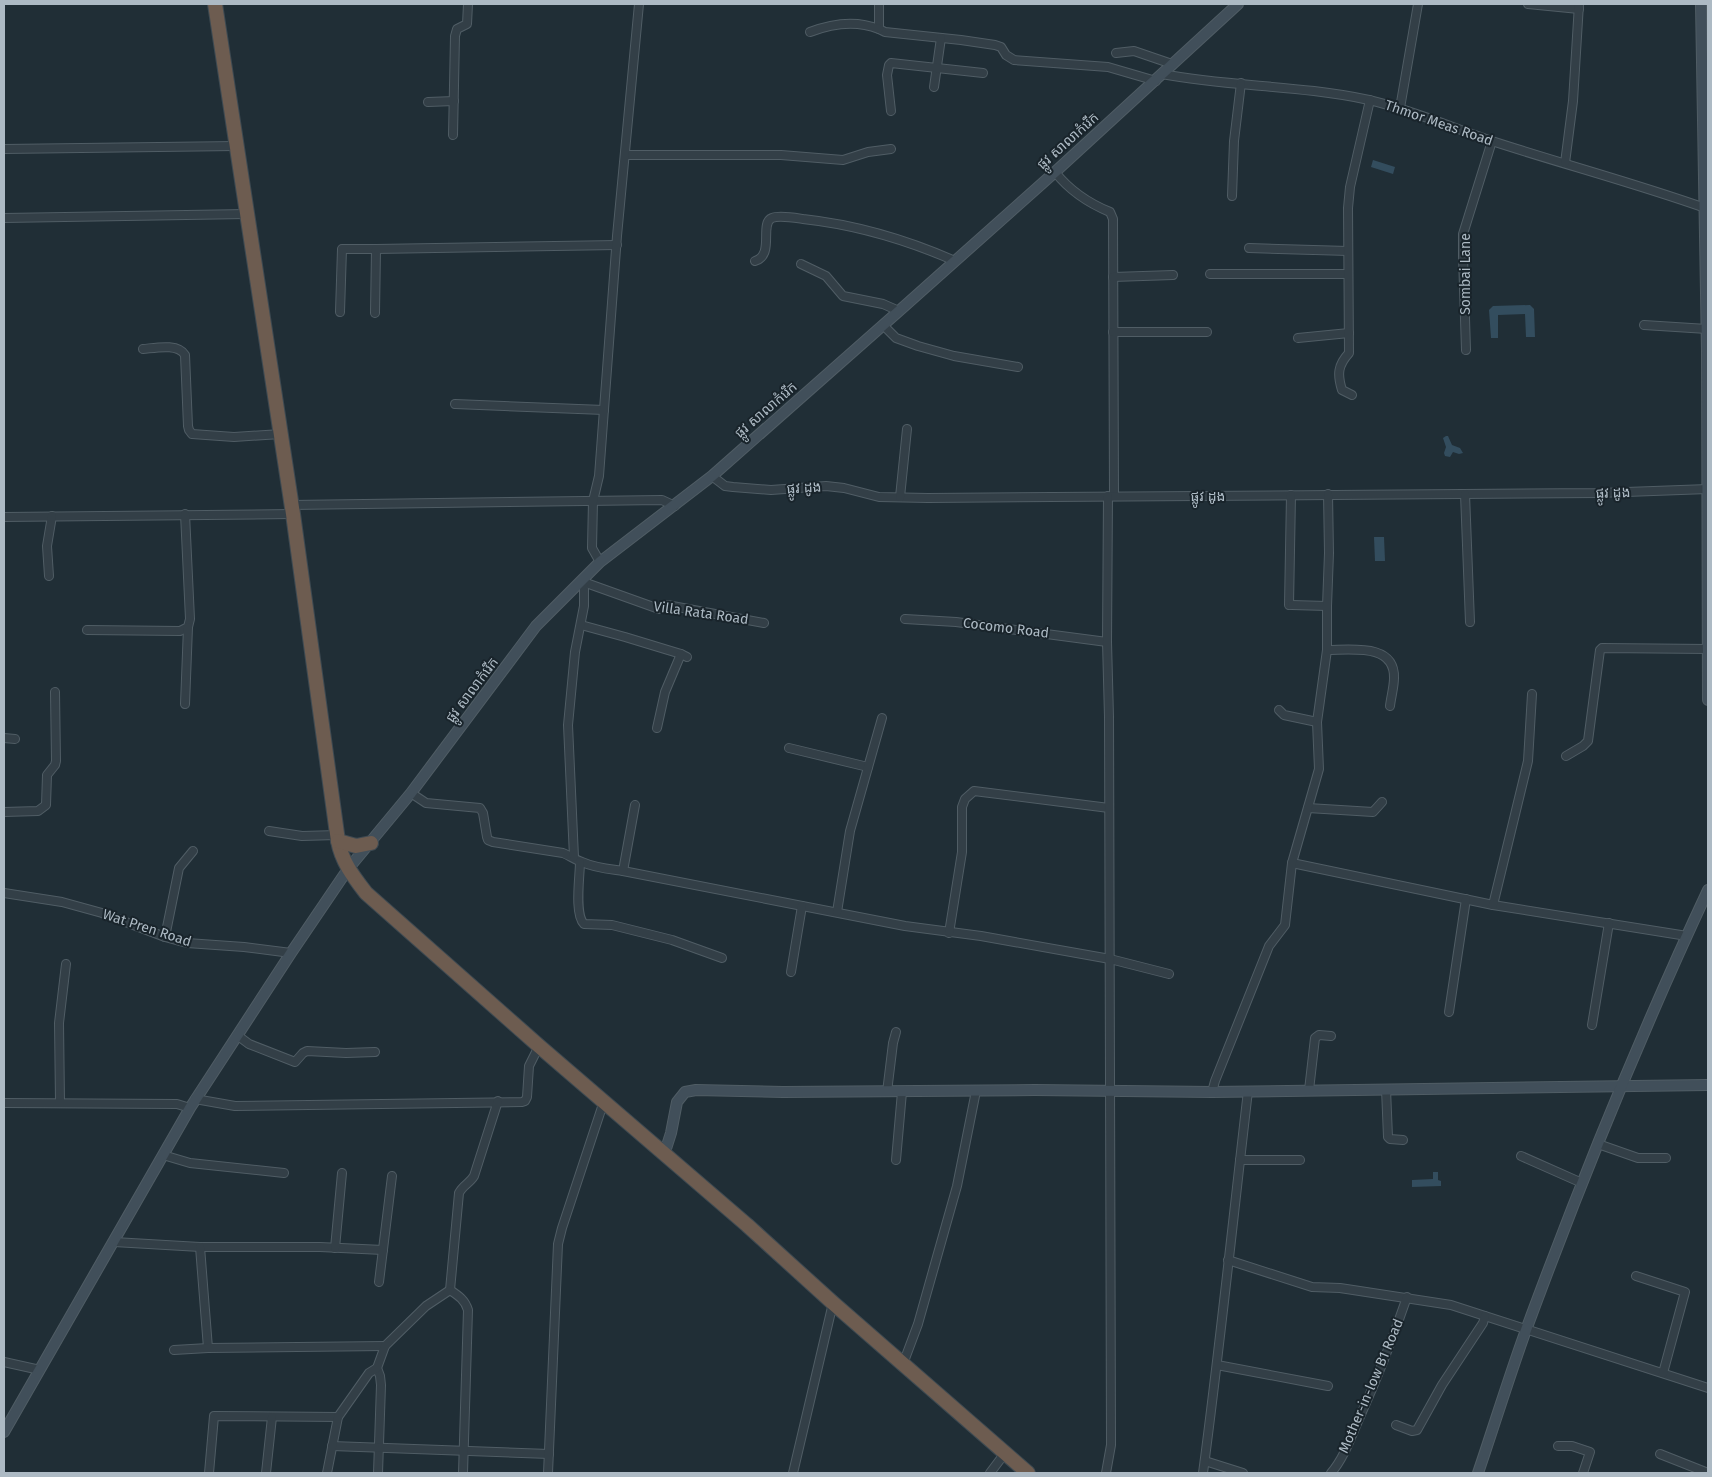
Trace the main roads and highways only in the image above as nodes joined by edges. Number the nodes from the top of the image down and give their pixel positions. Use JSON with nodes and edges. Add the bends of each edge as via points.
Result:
{"nodes":[{"id":1,"x":214,"y":4,"type":"edge"},
{"id":2,"x":337,"y":838,"type":"junction"},
{"id":3,"x":370,"y":843,"type":"road end"},
{"id":4,"x":1028,"y":1473,"type":"edge"}],
"edges":[{"from":1,"to":2,"type":"highway","via":[[281,434]]},
{"from":2,"to":3,"type":"highway","via":[[356,846]]},
{"from":2,"to":4,"type":"highway","via":[[348,869],[366,893]]}]}
